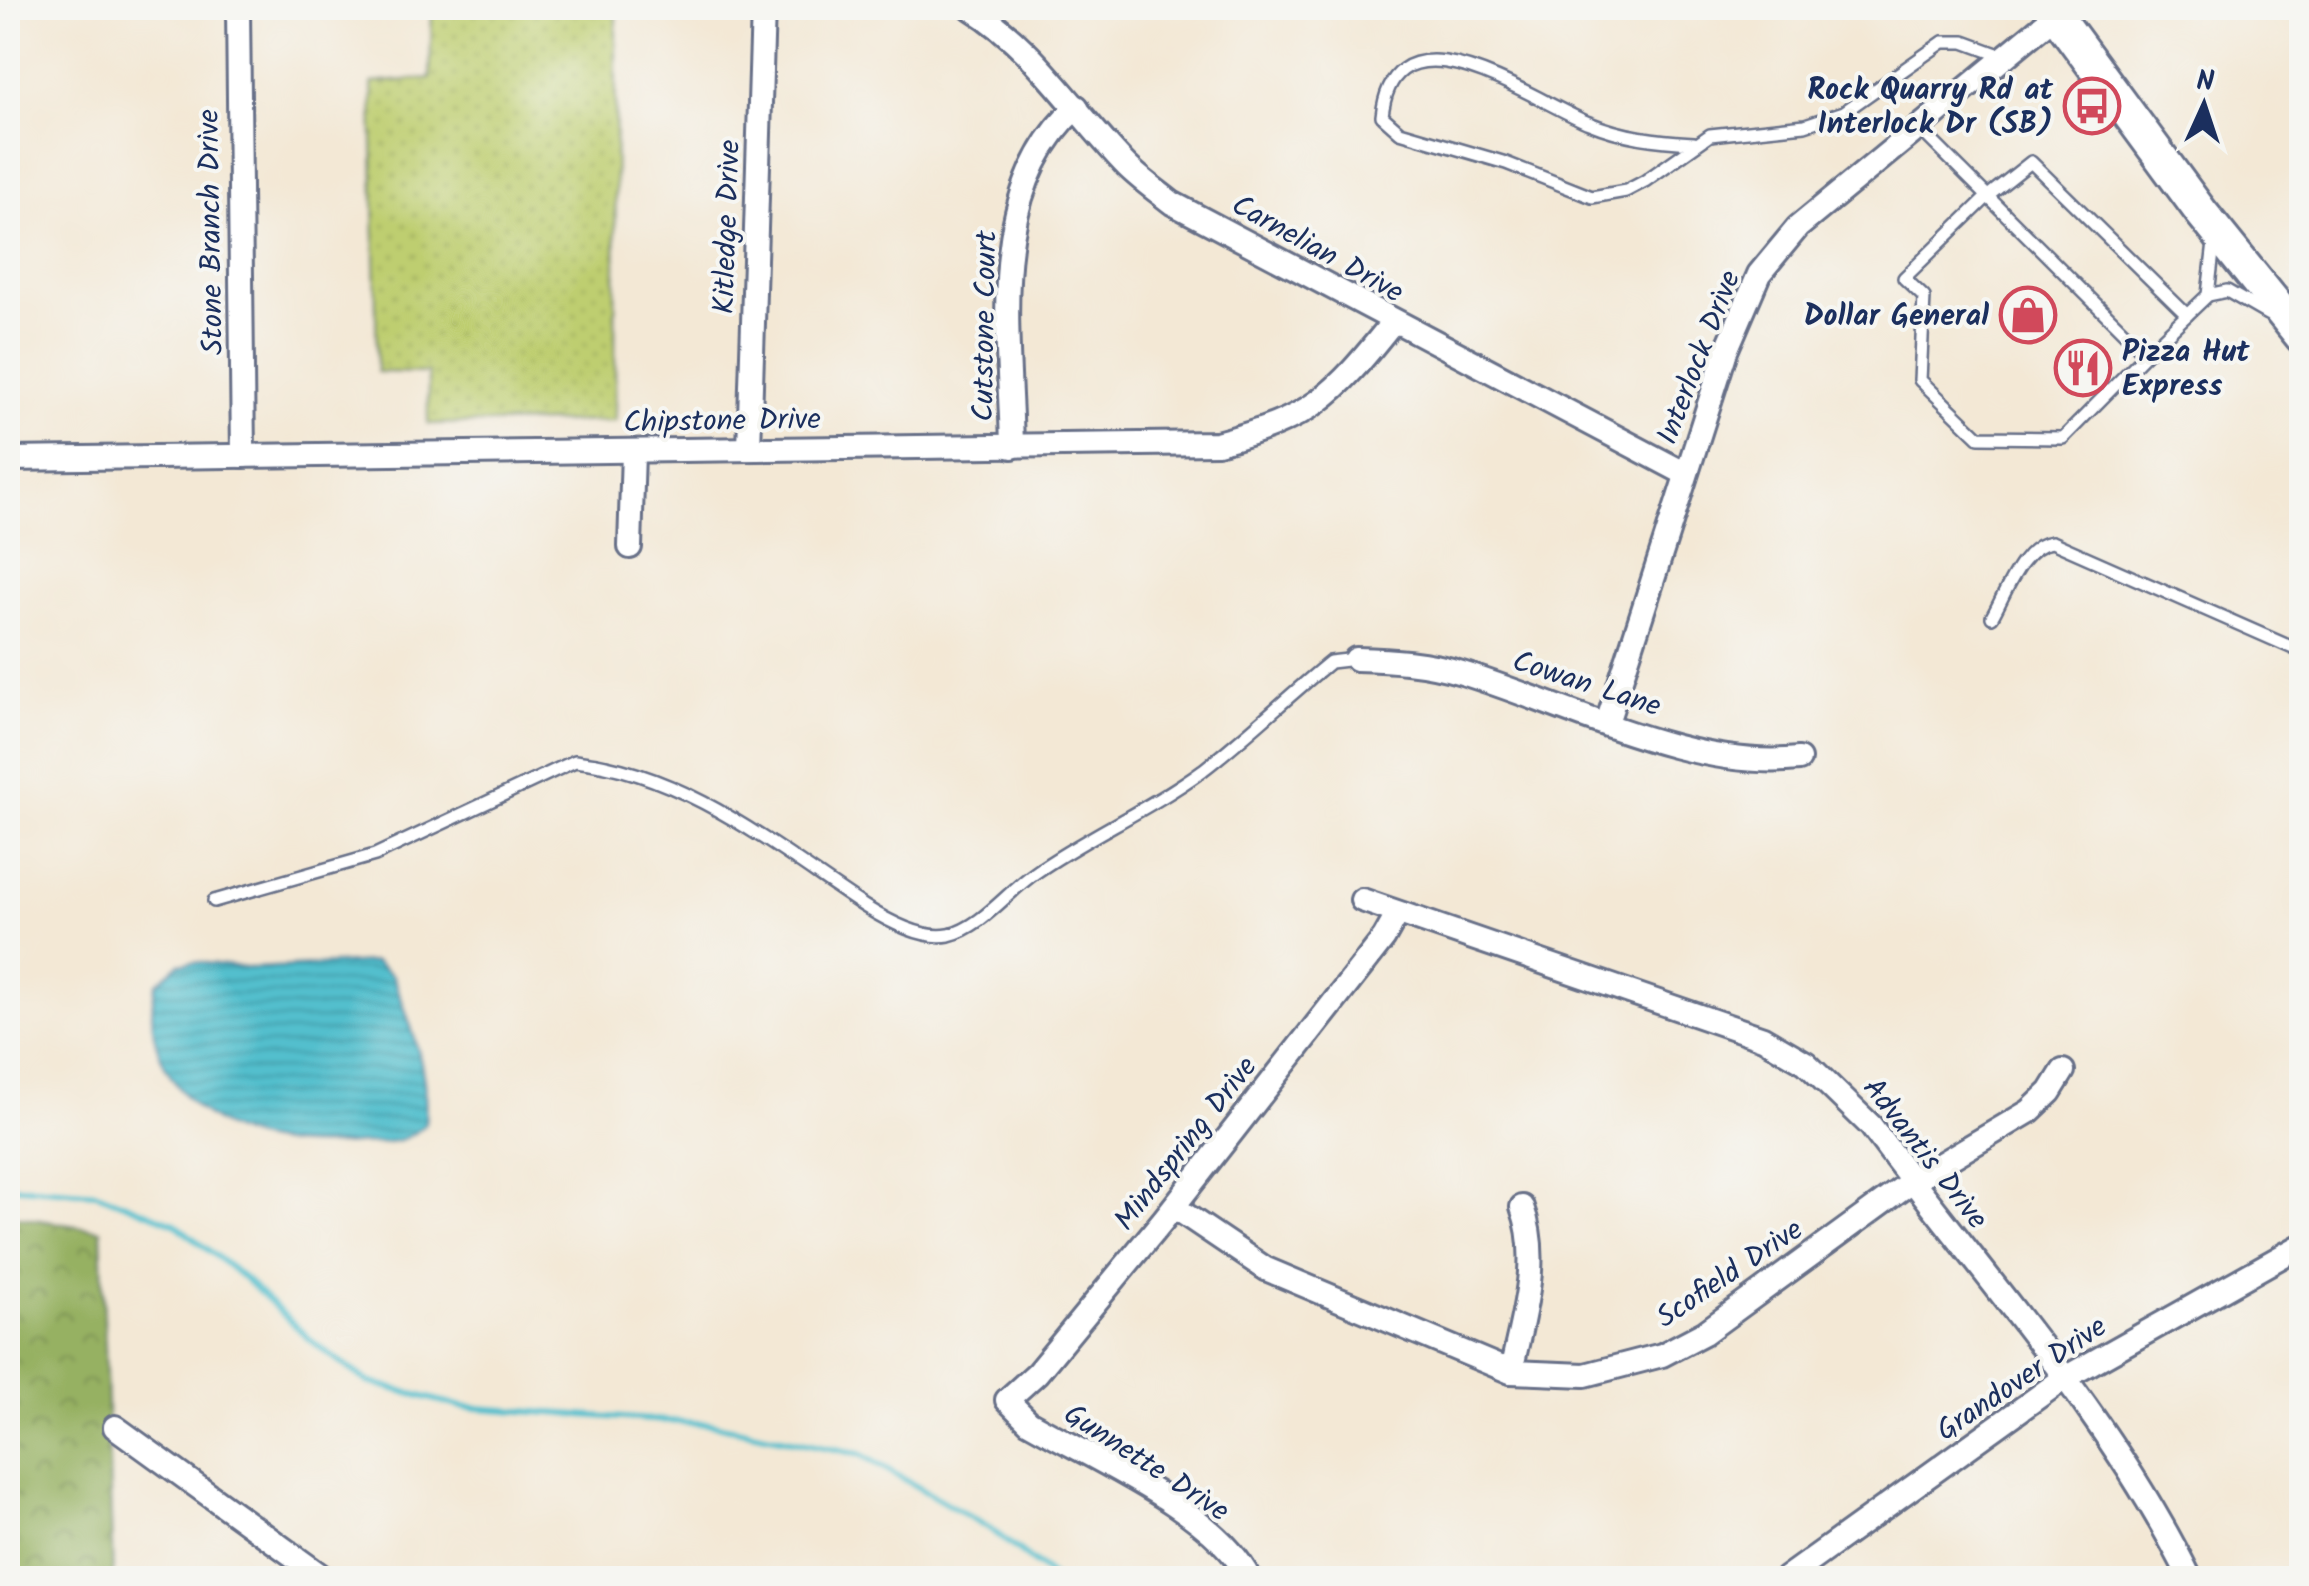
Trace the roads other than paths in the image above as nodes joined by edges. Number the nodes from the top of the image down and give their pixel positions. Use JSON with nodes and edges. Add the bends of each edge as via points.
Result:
{"nodes":[{"id":1,"x":238,"y":8,"type":"edge"},
{"id":2,"x":763,"y":8,"type":"edge"},
{"id":3,"x":971,"y":8,"type":"edge"},
{"id":4,"x":2054,"y":11,"type":"edge"},
{"id":5,"x":2005,"y":57,"type":"junction"},
{"id":6,"x":1077,"y":106,"type":"junction"},
{"id":7,"x":1920,"y":129,"type":"junction"},
{"id":8,"x":1694,"y":142,"type":"junction"},
{"id":9,"x":1988,"y":196,"type":"junction"},
{"id":10,"x":2201,"y":212,"type":"junction"},
{"id":11,"x":2208,"y":295,"type":"junction"},
{"id":12,"x":2187,"y":315,"type":"junction"},
{"id":13,"x":1392,"y":323,"type":"junction"},
{"id":14,"x":2302,"y":340,"type":"edge"},
{"id":15,"x":2146,"y":354,"type":"junction"},
{"id":16,"x":1012,"y":447,"type":"junction"},
{"id":17,"x":749,"y":449,"type":"junction"},
{"id":18,"x":633,"y":452,"type":"junction"},
{"id":19,"x":244,"y":456,"type":"junction"},
{"id":20,"x":8,"y":459,"type":"edge"},
{"id":21,"x":1686,"y":474,"type":"junction"},
{"id":22,"x":630,"y":547,"type":"dead end"},
{"id":23,"x":1992,"y":617,"type":"dead end"},
{"id":24,"x":2302,"y":652,"type":"edge"},
{"id":25,"x":1356,"y":659,"type":"joint"},
{"id":26,"x":1607,"y":724,"type":"junction"},
{"id":27,"x":1799,"y":758,"type":"dead end"},
{"id":28,"x":1362,"y":900,"type":"dead end"},
{"id":29,"x":214,"y":902,"type":"dead end"},
{"id":30,"x":1398,"y":913,"type":"junction"},
{"id":31,"x":2063,"y":1071,"type":"dead end"},
{"id":32,"x":1912,"y":1181,"type":"junction"},
{"id":33,"x":1174,"y":1207,"type":"junction"},
{"id":34,"x":1522,"y":1207,"type":"dead end"},
{"id":35,"x":2302,"y":1245,"type":"edge"},
{"id":36,"x":1510,"y":1372,"type":"junction"},
{"id":37,"x":2063,"y":1379,"type":"junction"},
{"id":38,"x":1007,"y":1400,"type":"joint"},
{"id":39,"x":115,"y":1427,"type":"dead end"},
{"id":40,"x":318,"y":1577,"type":"edge"},
{"id":41,"x":1249,"y":1578,"type":"edge"},
{"id":42,"x":1786,"y":1578,"type":"edge"},
{"id":43,"x":2190,"y":1578,"type":"edge"}],
"edges":[{"from":1,"to":19,"type":"street","name":"Stone Branch Drive"},
{"from":2,"to":17,"type":"street","name":"Kitledge Drive"},
{"from":3,"to":6,"type":"street","name":"Carnelian Drive","via":[[999,25]]},
{"from":4,"to":5,"type":"street","name":"Interlock Drive"},
{"from":4,"to":10,"type":"main road"},
{"from":5,"to":7,"type":"street","name":"Interlock Drive"},
{"from":5,"to":8,"type":"lane","via":[[1943,42],[1844,112],[1805,125]]},
{"from":6,"to":13,"type":"street","name":"Carnelian Drive","via":[[1125,164],[1172,203]]},
{"from":6,"to":16,"type":"street","name":"Cutstone Court","via":[[1052,129],[1027,172],[1014,218]]},
{"from":7,"to":9,"type":"lane"},
{"from":7,"to":21,"type":"street","name":"Interlock Drive","via":[[1798,227],[1759,274]]},
{"from":8,"to":8,"type":"lane","via":[[1654,141],[1585,121],[1498,71],[1441,52],[1409,60],[1391,79],[1384,101],[1387,124],[1400,132],[1506,163],[1592,198],[1645,181]]},
{"from":9,"to":12,"type":"lane","via":[[2031,162]]},
{"from":9,"to":15,"type":"lane"},
{"from":9,"to":15,"type":"lane","via":[[1904,278],[1924,297],[1920,380],[1979,437],[2064,438]]},
{"from":10,"to":11,"type":"lane","via":[[2216,247]]},
{"from":10,"to":14,"type":"main road"},
{"from":11,"to":12,"type":"lane"},
{"from":11,"to":14,"type":"lane","via":[[2241,296]]},
{"from":12,"to":15,"type":"lane"},
{"from":13,"to":16,"type":"street","name":"Chipstone Drive","via":[[1342,386],[1311,411],[1265,430],[1217,443]]},
{"from":13,"to":21,"type":"street","name":"Carnelian Drive"},
{"from":16,"to":17,"type":"street","name":"Chipstone Drive"},
{"from":17,"to":18,"type":"street","name":"Chipstone Drive"},
{"from":18,"to":19,"type":"street","name":"Chipstone Drive"},
{"from":18,"to":22,"type":"street"},
{"from":19,"to":20,"type":"street","name":"Chipstone Drive"},
{"from":21,"to":26,"type":"street","name":"Interlock Drive"},
{"from":23,"to":24,"type":"lane","via":[[2030,554],[2052,542]]},
{"from":25,"to":26,"type":"street","name":"Cowan Lane","via":[[1459,672]]},
{"from":25,"to":29,"type":"lane","via":[[1330,662],[1201,771],[1072,849],[970,927],[947,935],[898,924],[708,807],[606,764],[576,762],[375,855]]},
{"from":26,"to":27,"type":"street","name":"Cowan Lane","via":[[1757,764]]},
{"from":28,"to":30,"type":"street","name":"Advantis Drive"},
{"from":30,"to":32,"type":"street","name":"Advantis Drive","via":[[1763,1038],[1837,1088]]},
{"from":30,"to":33,"type":"street","name":"Mindspring Drive"},
{"from":31,"to":32,"type":"street","name":"Scofield Drive","via":[[2030,1110]]},
{"from":32,"to":36,"type":"street","name":"Scofield Drive","via":[[1704,1333],[1662,1356],[1585,1375]]},
{"from":32,"to":37,"type":"street","name":"Advantis Drive"},
{"from":33,"to":36,"type":"street","name":"Scofield Drive","via":[[1266,1269]]},
{"from":33,"to":38,"type":"street","name":"Mindspring Drive","via":[[1037,1374]]},
{"from":34,"to":36,"type":"street","via":[[1533,1261]]},
{"from":35,"to":37,"type":"street","name":"Grandover Drive"},
{"from":37,"to":42,"type":"street","name":"Grandover Drive"},
{"from":37,"to":43,"type":"street","name":"Advantis Drive","via":[[2142,1490]]},
{"from":38,"to":41,"type":"street","name":"Gunnette Drive","via":[[1029,1422],[1191,1518]]},
{"from":39,"to":40,"type":"street"}]}
